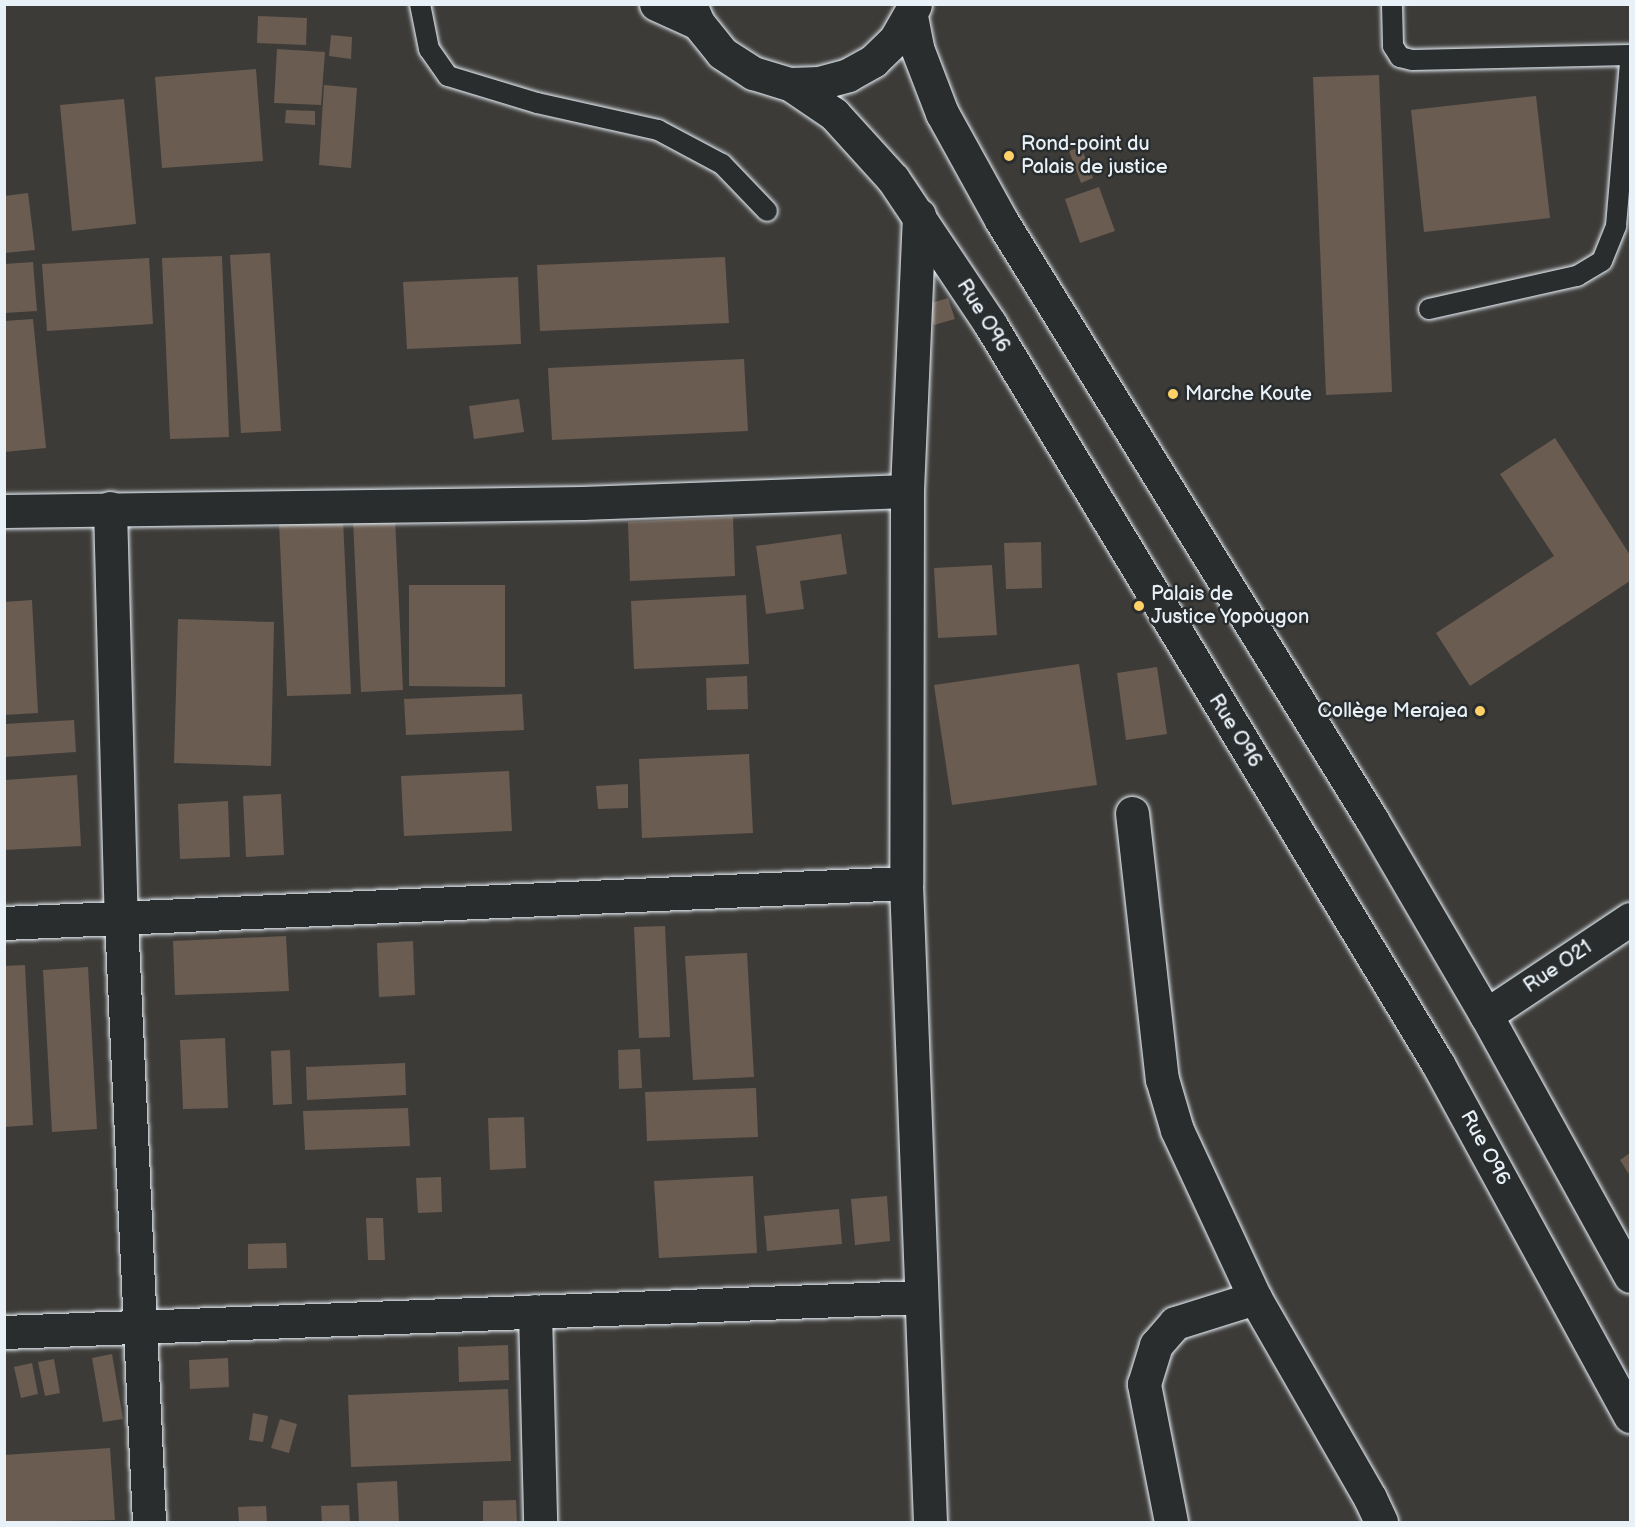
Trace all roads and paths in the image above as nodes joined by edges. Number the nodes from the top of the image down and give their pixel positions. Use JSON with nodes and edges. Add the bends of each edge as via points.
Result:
{"nodes":[{"id":1,"x":420,"y":4,"type":"edge"},
{"id":2,"x":656,"y":4,"type":"edge"},
{"id":3,"x":1392,"y":4,"type":"edge"},
{"id":4,"x":913,"y":10,"type":"edge"},
{"id":5,"x":694,"y":14,"type":"edge"},
{"id":6,"x":1630,"y":55,"type":"edge"},
{"id":7,"x":1630,"y":63,"type":"edge"},
{"id":8,"x":790,"y":84,"type":"junction"},
{"id":9,"x":767,"y":211,"type":"dead end"},
{"id":10,"x":919,"y":215,"type":"junction"},
{"id":11,"x":1429,"y":309,"type":"dead end"},
{"id":12,"x":908,"y":491,"type":"junction"},
{"id":13,"x":110,"y":508,"type":"junction"},
{"id":14,"x":4,"y":511,"type":"edge"},
{"id":15,"x":1132,"y":813,"type":"dead end"},
{"id":16,"x":906,"y":883,"type":"junction"},
{"id":17,"x":1630,"y":918,"type":"edge"},
{"id":18,"x":121,"y":919,"type":"junction"},
{"id":19,"x":4,"y":923,"type":"edge"},
{"id":20,"x":1486,"y":1015,"type":"junction"},
{"id":21,"x":1630,"y":1276,"type":"edge"},
{"id":22,"x":920,"y":1297,"type":"junction"},
{"id":23,"x":1255,"y":1298,"type":"junction"},
{"id":24,"x":535,"y":1311,"type":"junction"},
{"id":25,"x":140,"y":1326,"type":"junction"},
{"id":26,"x":4,"y":1332,"type":"edge"},
{"id":27,"x":1630,"y":1416,"type":"edge"},
{"id":28,"x":149,"y":1522,"type":"edge"},
{"id":29,"x":540,"y":1522,"type":"edge"},
{"id":30,"x":930,"y":1522,"type":"edge"},
{"id":31,"x":1171,"y":1522,"type":"edge"},
{"id":32,"x":1381,"y":1522,"type":"edge"}],
"edges":[{"from":1,"to":9,"type":"lane","via":[[429,49],[448,76],[537,103],[658,130],[722,164]]},
{"from":2,"to":5,"type":"street"},
{"from":3,"to":6,"type":"lane","via":[[1393,46],[1400,57],[1412,60]]},
{"from":4,"to":8,"type":"street","via":[[895,40],[873,61],[848,75],[819,83]]},
{"from":4,"to":20,"type":"street","via":[[917,48],[942,113],[1001,220],[1372,820]]},
{"from":5,"to":8,"type":"street","via":[[722,52],[753,74]]},
{"from":7,"to":11,"type":"lane","via":[[1616,226],[1602,261],[1576,276]]},
{"from":8,"to":10,"type":"street","name":"Rue O96","via":[[834,114],[893,179]]},
{"from":10,"to":12,"type":"street"},
{"from":10,"to":27,"type":"street","name":"Rue O96","via":[[990,324],[1438,1064]]},
{"from":12,"to":13,"type":"street","via":[[582,503]]},
{"from":12,"to":16,"type":"street"},
{"from":13,"to":14,"type":"street"},
{"from":13,"to":18,"type":"street"},
{"from":15,"to":23,"type":"street","via":[[1162,1079],[1177,1130]]},
{"from":16,"to":18,"type":"street"},
{"from":16,"to":22,"type":"street"},
{"from":17,"to":20,"type":"street","name":"Rue O21"},
{"from":18,"to":19,"type":"street"},
{"from":18,"to":25,"type":"street"},
{"from":20,"to":21,"type":"street"},
{"from":22,"to":24,"type":"street"},
{"from":22,"to":30,"type":"street"},
{"from":23,"to":31,"type":"street","via":[[1175,1323],[1156,1345],[1144,1384]]},
{"from":23,"to":32,"type":"street"},
{"from":24,"to":25,"type":"street"},
{"from":24,"to":29,"type":"street"},
{"from":25,"to":26,"type":"street"},
{"from":25,"to":28,"type":"street"}]}
